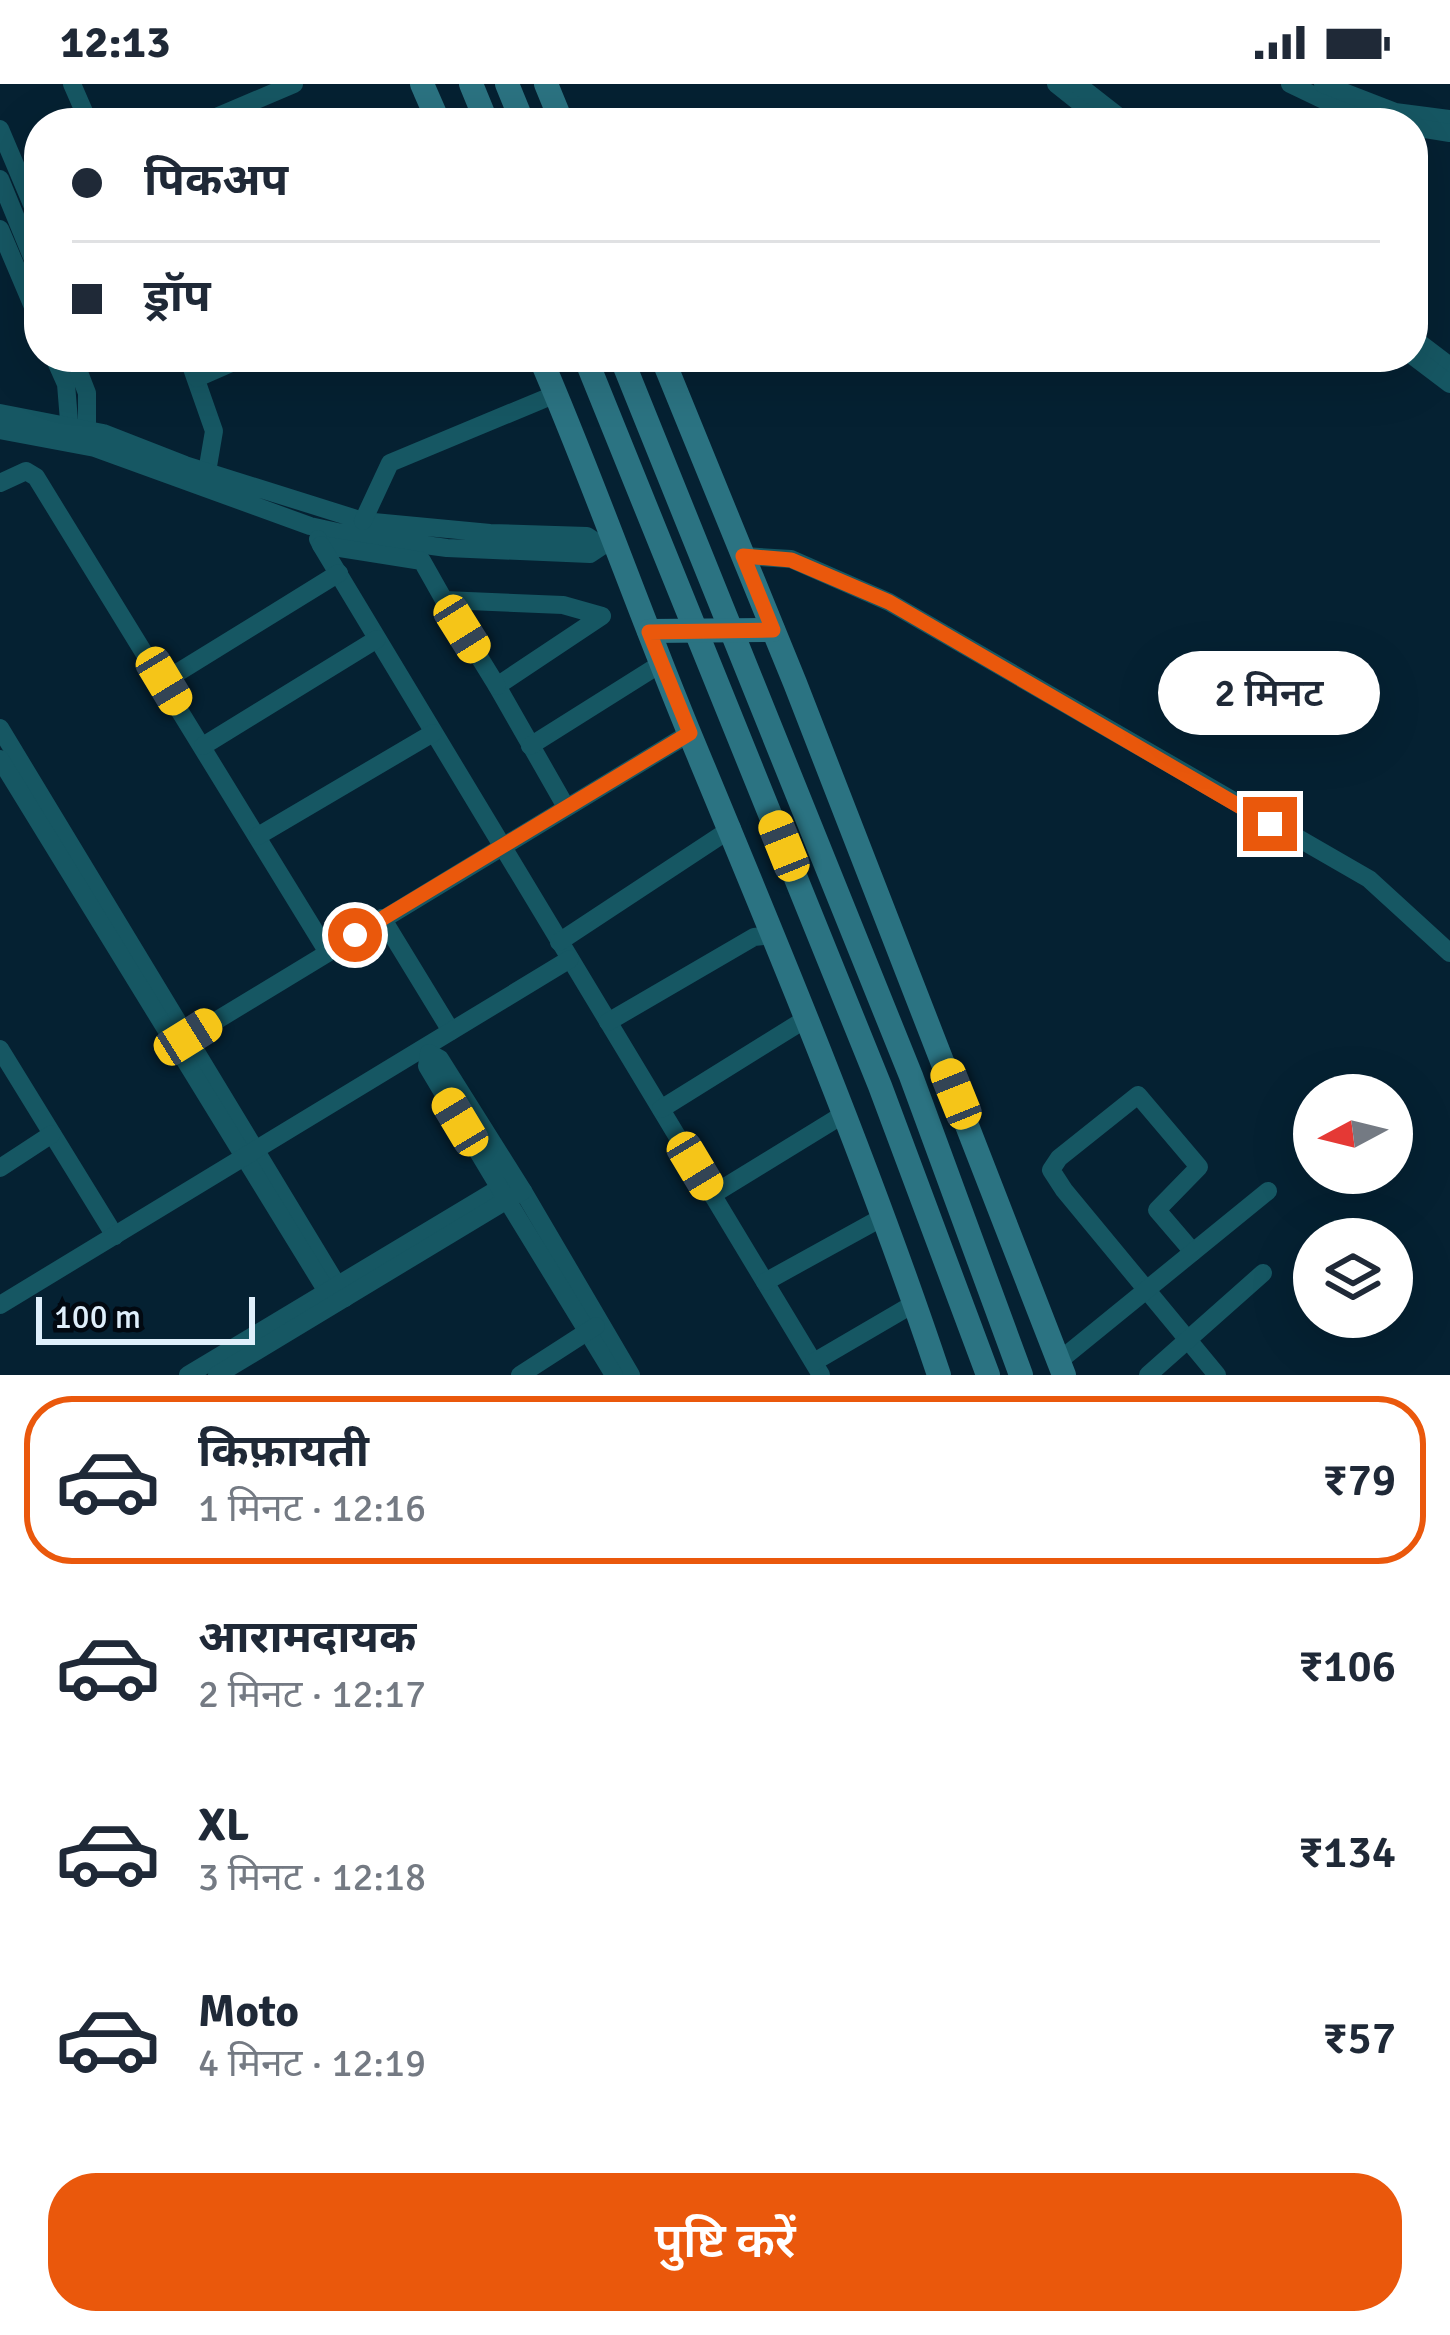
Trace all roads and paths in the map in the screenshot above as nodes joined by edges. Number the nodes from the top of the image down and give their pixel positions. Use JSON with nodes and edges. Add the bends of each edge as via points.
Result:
{"nodes":[{"id":1,"x":293,"y":84,"type":"edge"},
{"id":2,"x":1056,"y":84,"type":"edge"},
{"id":3,"x":1077,"y":84,"type":"edge"},
{"id":4,"x":1290,"y":84,"type":"edge"},
{"id":5,"x":1323,"y":84,"type":"edge"},
{"id":6,"x":237,"y":108,"type":"edge"},
{"id":7,"x":1086,"y":108,"type":"edge"},
{"id":8,"x":1108,"y":108,"type":"edge"},
{"id":9,"x":1343,"y":108,"type":"edge"},
{"id":10,"x":1385,"y":108,"type":"edge"},
{"id":11,"x":0,"y":129,"type":"edge"},
{"id":12,"x":0,"y":179,"type":"edge"},
{"id":13,"x":24,"y":186,"type":"edge"},
{"id":14,"x":0,"y":229,"type":"edge"},
{"id":15,"x":24,"y":237,"type":"edge"},
{"id":16,"x":24,"y":286,"type":"edge"},
{"id":17,"x":61,"y":372,"type":"edge"},
{"id":18,"x":79,"y":372,"type":"edge"},
{"id":19,"x":194,"y":372,"type":"edge"},
{"id":20,"x":211,"y":372,"type":"edge"},
{"id":21,"x":546,"y":372,"type":"edge"},
{"id":22,"x":591,"y":372,"type":"edge"},
{"id":23,"x":627,"y":372,"type":"edge"},
{"id":24,"x":668,"y":372,"type":"edge"},
{"id":25,"x":197,"y":378,"type":"junction"},
{"id":26,"x":556,"y":394,"type":"junction"},
{"id":27,"x":0,"y":413,"type":"edge"},
{"id":28,"x":0,"y":430,"type":"edge"},
{"id":29,"x":79,"y":436,"type":"junction"},
{"id":30,"x":207,"y":472,"type":"junction"},
{"id":31,"x":0,"y":483,"type":"edge"},
{"id":32,"x":363,"y":521,"type":"junction"},
{"id":33,"x":310,"y":526,"type":"junction"},
{"id":34,"x":322,"y":545,"type":"junction"},
{"id":35,"x":609,"y":546,"type":"junction"},
{"id":36,"x":743,"y":556,"type":"junction"},
{"id":37,"x":339,"y":573,"type":"junction"},
{"id":38,"x":444,"y":600,"type":"junction"},
{"id":39,"x":698,"y":630,"type":"junction"},
{"id":40,"x":732,"y":630,"type":"junction"},
{"id":41,"x":773,"y":630,"type":"junction"},
{"id":42,"x":649,"y":632,"type":"junction"},
{"id":43,"x":377,"y":639,"type":"junction"},
{"id":44,"x":662,"y":663,"type":"junction"},
{"id":45,"x":164,"y":681,"type":"junction"},
{"id":46,"x":497,"y":686,"type":"junction"},
{"id":47,"x":0,"y":728,"type":"edge"},
{"id":48,"x":690,"y":733,"type":"junction"},
{"id":49,"x":433,"y":734,"type":"junction"},
{"id":50,"x":203,"y":746,"type":"junction"},
{"id":51,"x":530,"y":746,"type":"junction"},
{"id":52,"x":0,"y":759,"type":"edge"},
{"id":53,"x":26,"y":786,"type":"junction"},
{"id":54,"x":0,"y":802,"type":"edge"},
{"id":55,"x":566,"y":807,"type":"junction"},
{"id":56,"x":732,"y":828,"type":"junction"},
{"id":57,"x":258,"y":836,"type":"junction"},
{"id":58,"x":501,"y":846,"type":"junction"},
{"id":59,"x":382,"y":918,"type":"junction"},
{"id":60,"x":772,"y":935,"type":"junction"},
{"id":61,"x":564,"y":950,"type":"junction"},
{"id":62,"x":328,"y":951,"type":"junction"},
{"id":63,"x":1450,"y":953,"type":"edge"},
{"id":64,"x":804,"y":1020,"type":"junction"},
{"id":65,"x":608,"y":1022,"type":"junction"},
{"id":66,"x":452,"y":1031,"type":"junction"},
{"id":67,"x":181,"y":1041,"type":"junction"},
{"id":68,"x":0,"y":1049,"type":"edge"},
{"id":69,"x":428,"y":1050,"type":"junction"},
{"id":70,"x":6,"y":1073,"type":"edge"},
{"id":71,"x":661,"y":1109,"type":"junction"},
{"id":72,"x":844,"y":1114,"type":"junction"},
{"id":73,"x":52,"y":1134,"type":"junction"},
{"id":74,"x":249,"y":1154,"type":"junction"},
{"id":75,"x":0,"y":1168,"type":"edge"},
{"id":76,"x":511,"y":1189,"type":"junction"},
{"id":77,"x":1268,"y":1191,"type":"dead end"},
{"id":78,"x":712,"y":1195,"type":"junction"},
{"id":79,"x":883,"y":1217,"type":"junction"},
{"id":80,"x":115,"y":1237,"type":"junction"},
{"id":81,"x":1192,"y":1252,"type":"junction"},
{"id":82,"x":1263,"y":1273,"type":"dead end"},
{"id":83,"x":765,"y":1282,"type":"junction"},
{"id":84,"x":1147,"y":1292,"type":"junction"},
{"id":85,"x":336,"y":1295,"type":"junction"},
{"id":86,"x":915,"y":1303,"type":"junction"},
{"id":87,"x":0,"y":1306,"type":"edge"},
{"id":88,"x":594,"y":1328,"type":"junction"},
{"id":89,"x":1187,"y":1339,"type":"junction"},
{"id":90,"x":818,"y":1368,"type":"edge"},
{"id":91,"x":1061,"y":1368,"type":"edge"},
{"id":92,"x":188,"y":1375,"type":"edge"},
{"id":93,"x":217,"y":1375,"type":"edge"},
{"id":94,"x":520,"y":1375,"type":"edge"},
{"id":95,"x":614,"y":1375,"type":"edge"},
{"id":96,"x":631,"y":1375,"type":"edge"},
{"id":97,"x":939,"y":1375,"type":"edge"},
{"id":98,"x":988,"y":1375,"type":"edge"},
{"id":99,"x":1021,"y":1375,"type":"edge"},
{"id":100,"x":1148,"y":1375,"type":"edge"},
{"id":101,"x":1217,"y":1375,"type":"edge"}],
"edges":[{"from":1,"to":6,"type":"street"},
{"from":2,"to":7,"type":"street"},
{"from":3,"to":8,"type":"street"},
{"from":4,"to":9,"type":"street"},
{"from":5,"to":10,"type":"street"},
{"from":11,"to":13,"type":"street"},
{"from":12,"to":15,"type":"street"},
{"from":14,"to":16,"type":"street"},
{"from":17,"to":29,"type":"street"},
{"from":18,"to":29,"type":"street","via":[[87,393]]},
{"from":19,"to":25,"type":"street"},
{"from":20,"to":25,"type":"street"},
{"from":21,"to":26,"type":"street"},
{"from":22,"to":39,"type":"street"},
{"from":23,"to":40,"type":"street"},
{"from":24,"to":36,"type":"street"},
{"from":25,"to":30,"type":"street","via":[[214,431]]},
{"from":26,"to":32,"type":"street","via":[[390,463]]},
{"from":26,"to":35,"type":"street"},
{"from":27,"to":29,"type":"street"},
{"from":28,"to":29,"type":"street"},
{"from":29,"to":30,"type":"street"},
{"from":29,"to":33,"type":"street"},
{"from":30,"to":32,"type":"street"},
{"from":31,"to":45,"type":"street","via":[[26,470],[35,477]]},
{"from":32,"to":35,"type":"street","via":[[586,536]]},
{"from":33,"to":34,"type":"street"},
{"from":33,"to":35,"type":"street","via":[[447,548],[590,554]]},
{"from":34,"to":37,"type":"street"},
{"from":34,"to":38,"type":"street","via":[[422,561]]},
{"from":35,"to":42,"type":"street"},
{"from":36,"to":41,"type":"street"},
{"from":36,"to":63,"type":"street","via":[[791,560],[889,602],[1369,879]]},
{"from":37,"to":43,"type":"street"},
{"from":37,"to":45,"type":"street"},
{"from":38,"to":46,"type":"street"},
{"from":38,"to":46,"type":"street","via":[[563,605],[602,616]]},
{"from":39,"to":40,"type":"street"},
{"from":39,"to":42,"type":"street"},
{"from":39,"to":98,"type":"street"},
{"from":40,"to":41,"type":"street"},
{"from":40,"to":99,"type":"street"},
{"from":41,"to":91,"type":"street"},
{"from":42,"to":44,"type":"street"},
{"from":43,"to":49,"type":"street"},
{"from":43,"to":50,"type":"street"},
{"from":44,"to":48,"type":"street"},
{"from":44,"to":51,"type":"street"},
{"from":45,"to":50,"type":"street"},
{"from":46,"to":51,"type":"street"},
{"from":47,"to":53,"type":"street"},
{"from":48,"to":55,"type":"street"},
{"from":48,"to":56,"type":"street"},
{"from":49,"to":57,"type":"street"},
{"from":49,"to":58,"type":"street"},
{"from":50,"to":57,"type":"street"},
{"from":51,"to":55,"type":"street"},
{"from":52,"to":53,"type":"street"},
{"from":53,"to":54,"type":"street"},
{"from":53,"to":67,"type":"street"},
{"from":55,"to":58,"type":"street"},
{"from":56,"to":60,"type":"street"},
{"from":56,"to":61,"type":"street"},
{"from":57,"to":62,"type":"street"},
{"from":58,"to":59,"type":"street"},
{"from":58,"to":61,"type":"street"},
{"from":59,"to":62,"type":"street"},
{"from":59,"to":66,"type":"street"},
{"from":60,"to":64,"type":"street"},
{"from":60,"to":65,"type":"street","via":[[754,937]]},
{"from":61,"to":65,"type":"street"},
{"from":61,"to":66,"type":"street"},
{"from":62,"to":67,"type":"street"},
{"from":64,"to":71,"type":"street"},
{"from":64,"to":72,"type":"street"},
{"from":65,"to":71,"type":"street"},
{"from":66,"to":69,"type":"street"},
{"from":67,"to":74,"type":"street"},
{"from":68,"to":70,"type":"street"},
{"from":69,"to":74,"type":"street"},
{"from":69,"to":76,"type":"street","via":[[428,1066]]},
{"from":70,"to":73,"type":"street"},
{"from":71,"to":78,"type":"street"},
{"from":72,"to":78,"type":"street"},
{"from":72,"to":79,"type":"street"},
{"from":73,"to":75,"type":"street"},
{"from":73,"to":80,"type":"street"},
{"from":74,"to":80,"type":"street"},
{"from":74,"to":85,"type":"street"},
{"from":76,"to":85,"type":"street"},
{"from":76,"to":88,"type":"street"},
{"from":77,"to":81,"type":"street"},
{"from":78,"to":83,"type":"street"},
{"from":79,"to":83,"type":"street"},
{"from":79,"to":86,"type":"street"},
{"from":80,"to":87,"type":"street"},
{"from":81,"to":84,"type":"street"},
{"from":81,"to":84,"type":"street","via":[[1156,1210],[1199,1168],[1138,1095],[1051,1170]]},
{"from":82,"to":89,"type":"street"},
{"from":83,"to":90,"type":"street"},
{"from":84,"to":89,"type":"street"},
{"from":84,"to":91,"type":"street"},
{"from":85,"to":92,"type":"street"},
{"from":85,"to":93,"type":"street"},
{"from":86,"to":90,"type":"street"},
{"from":86,"to":97,"type":"street"},
{"from":88,"to":94,"type":"street"},
{"from":88,"to":95,"type":"street"},
{"from":88,"to":96,"type":"street"},
{"from":89,"to":100,"type":"street"},
{"from":89,"to":101,"type":"street"}]}
